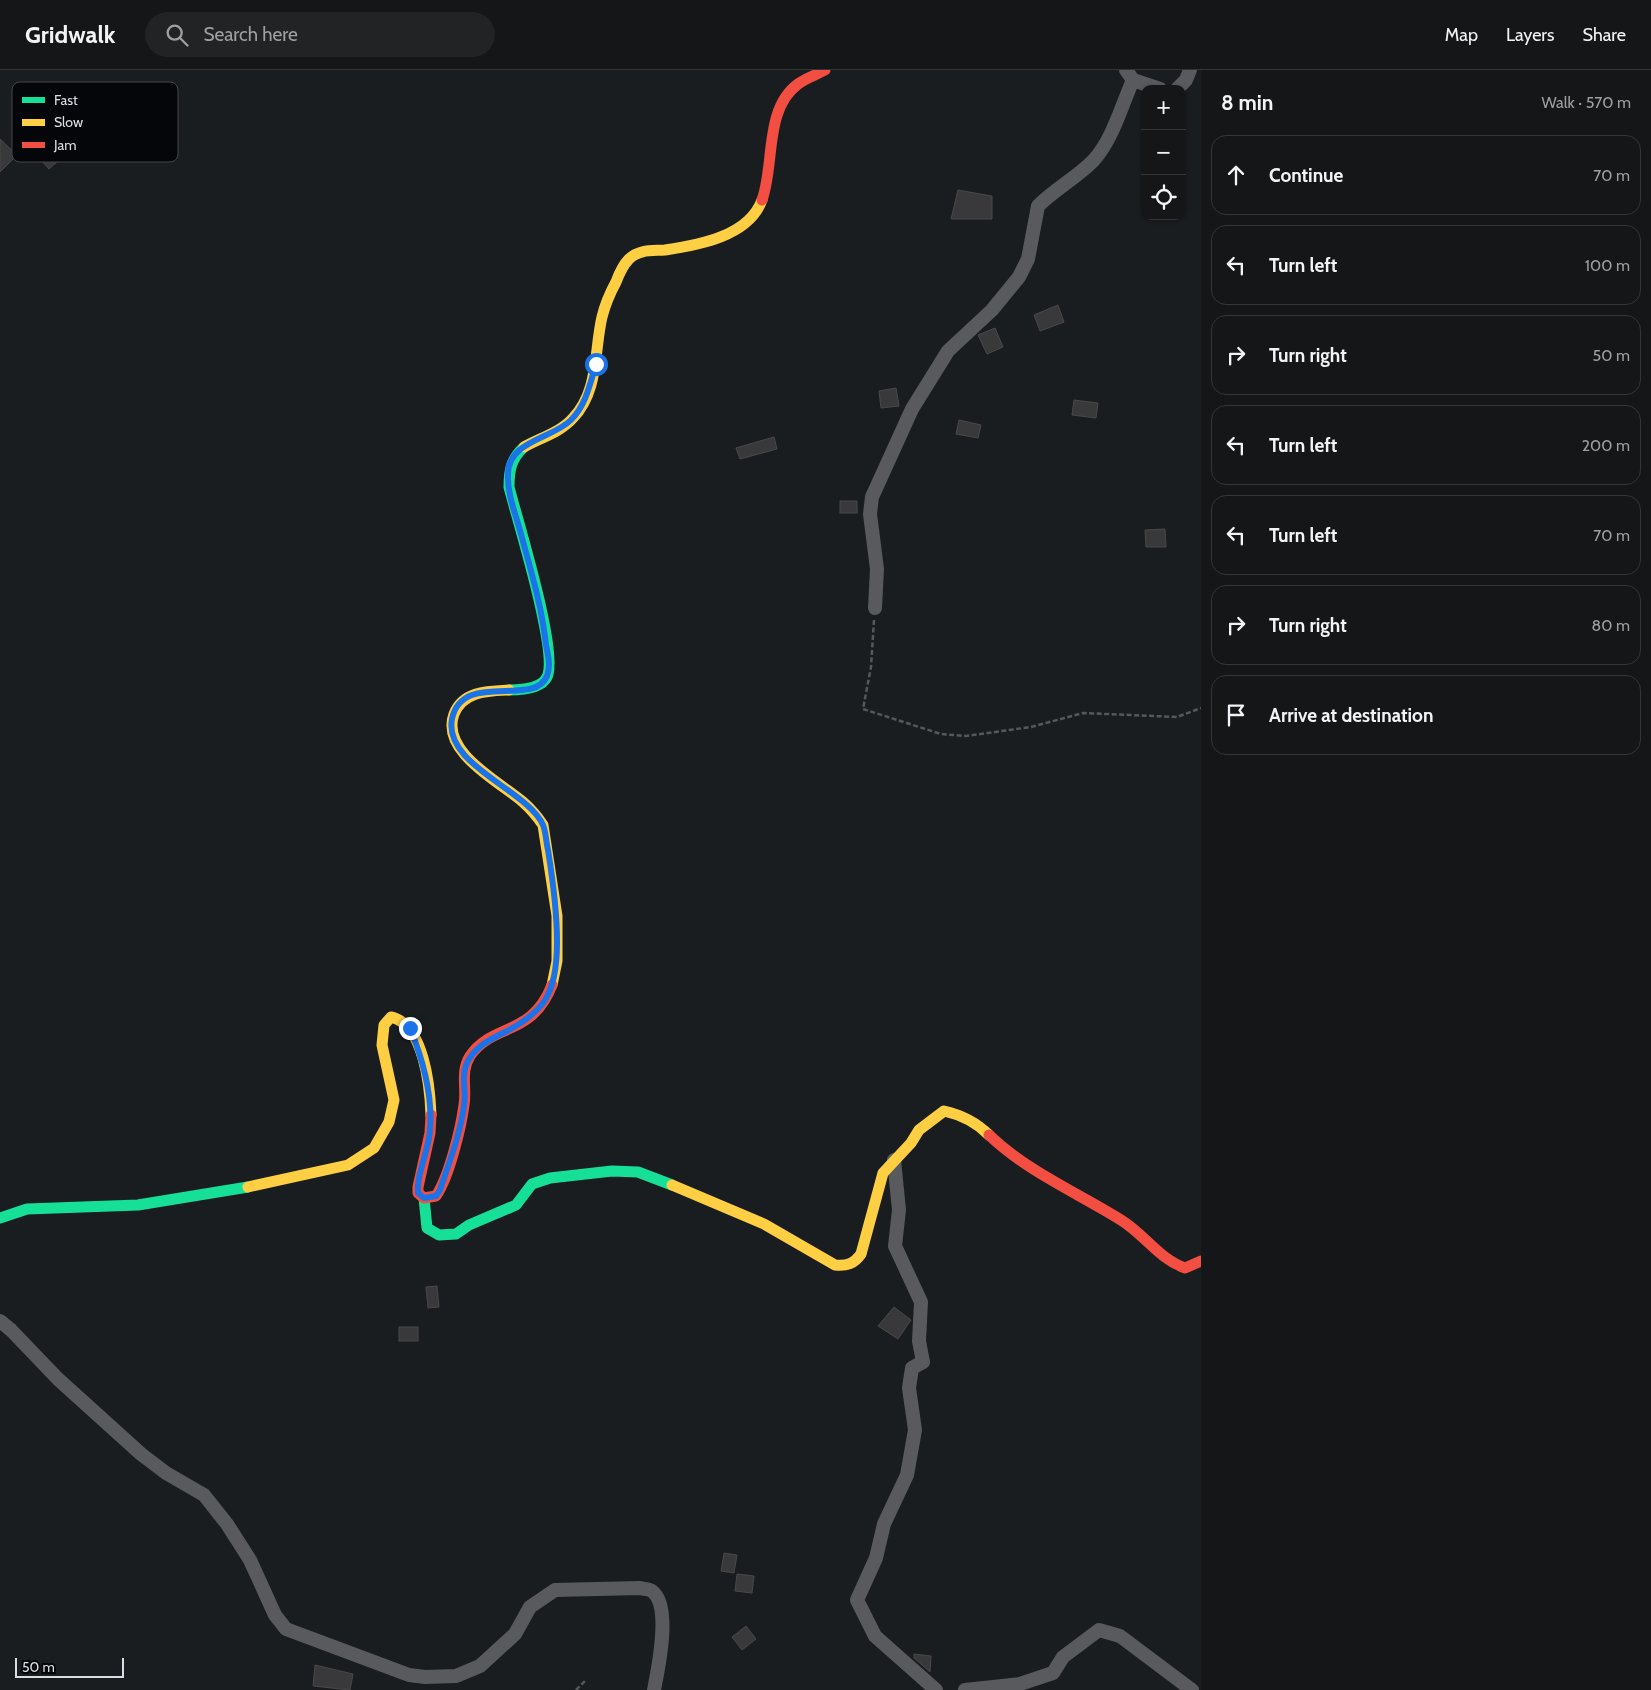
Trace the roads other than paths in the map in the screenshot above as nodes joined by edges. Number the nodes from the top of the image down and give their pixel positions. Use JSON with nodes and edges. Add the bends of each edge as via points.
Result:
{"nodes":[{"id":1,"x":825,"y":70,"type":"edge"},
{"id":2,"x":1190,"y":70,"type":"edge"},
{"id":3,"x":1129,"y":75,"type":"edge"},
{"id":4,"x":1151,"y":85,"type":"edge"},
{"id":5,"x":1181,"y":85,"type":"edge"},
{"id":6,"x":875,"y":608,"type":"road end"},
{"id":7,"x":894,"y":1160,"type":"junction"},
{"id":8,"x":424,"y":1198,"type":"junction"},
{"id":9,"x":0,"y":1218,"type":"edge"},
{"id":10,"x":1201,"y":1261,"type":"edge"},
{"id":11,"x":0,"y":1321,"type":"edge"},
{"id":12,"x":1019,"y":1687,"type":"edge"},
{"id":13,"x":654,"y":1690,"type":"edge"},
{"id":14,"x":936,"y":1690,"type":"edge"},
{"id":15,"x":965,"y":1690,"type":"edge"},
{"id":16,"x":1192,"y":1690,"type":"edge"}],
"edges":[{"from":1,"to":8,"type":"street","via":[[796,85],[784,99],[777,114],[768,180],[760,207],[750,218],[736,229],[706,241],[640,252],[629,258],[602,316],[596,364],[582,408],[558,431],[516,452],[511,462],[509,487],[544,624],[549,666],[546,678],[539,686],[489,690],[472,695],[457,706],[452,719],[452,733],[479,769],[516,797],[543,824],[556,898],[556,967],[546,1001],[536,1014],[484,1043],[466,1064],[463,1081],[465,1104],[453,1151],[440,1190],[436,1196]]},
{"from":2,"to":5,"type":"street"},
{"from":3,"to":4,"type":"street"},
{"from":3,"to":6,"type":"street","via":[[1114,128],[1094,159],[1038,206],[1028,259],[1018,277],[992,310],[948,351],[899,436],[872,497],[870,514],[877,569]]},
{"from":7,"to":8,"type":"street","via":[[883,1173],[878,1186],[861,1254],[846,1266],[822,1259],[795,1240],[730,1208],[638,1172],[568,1174],[532,1184],[516,1205],[456,1234],[439,1235],[427,1228]]},
{"from":7,"to":10,"type":"street","via":[[933,1118],[944,1111],[959,1114],[978,1124],[1042,1176],[1123,1221],[1171,1264],[1186,1268]]},
{"from":7,"to":14,"type":"street","via":[[898,1210],[895,1246],[921,1302],[923,1362],[912,1368],[909,1388],[915,1430],[907,1475],[884,1524],[876,1558],[857,1600],[875,1636]]},
{"from":8,"to":9,"type":"street","via":[[418,1193],[418,1186],[430,1130],[429,1093],[420,1052],[410,1028],[391,1017],[382,1029],[394,1099],[390,1121],[380,1141],[370,1154],[360,1160],[348,1166],[219,1192],[108,1208],[42,1206],[15,1210]]},
{"from":11,"to":13,"type":"street","via":[[141,1454],[204,1495],[250,1560],[275,1615],[286,1628],[409,1675],[456,1676],[480,1666],[515,1634],[530,1607],[555,1590],[640,1588],[652,1591],[659,1601],[663,1635]]},
{"from":12,"to":15,"type":"street"},
{"from":12,"to":16,"type":"street","via":[[1053,1673],[1063,1657],[1099,1630],[1120,1636]]}]}
